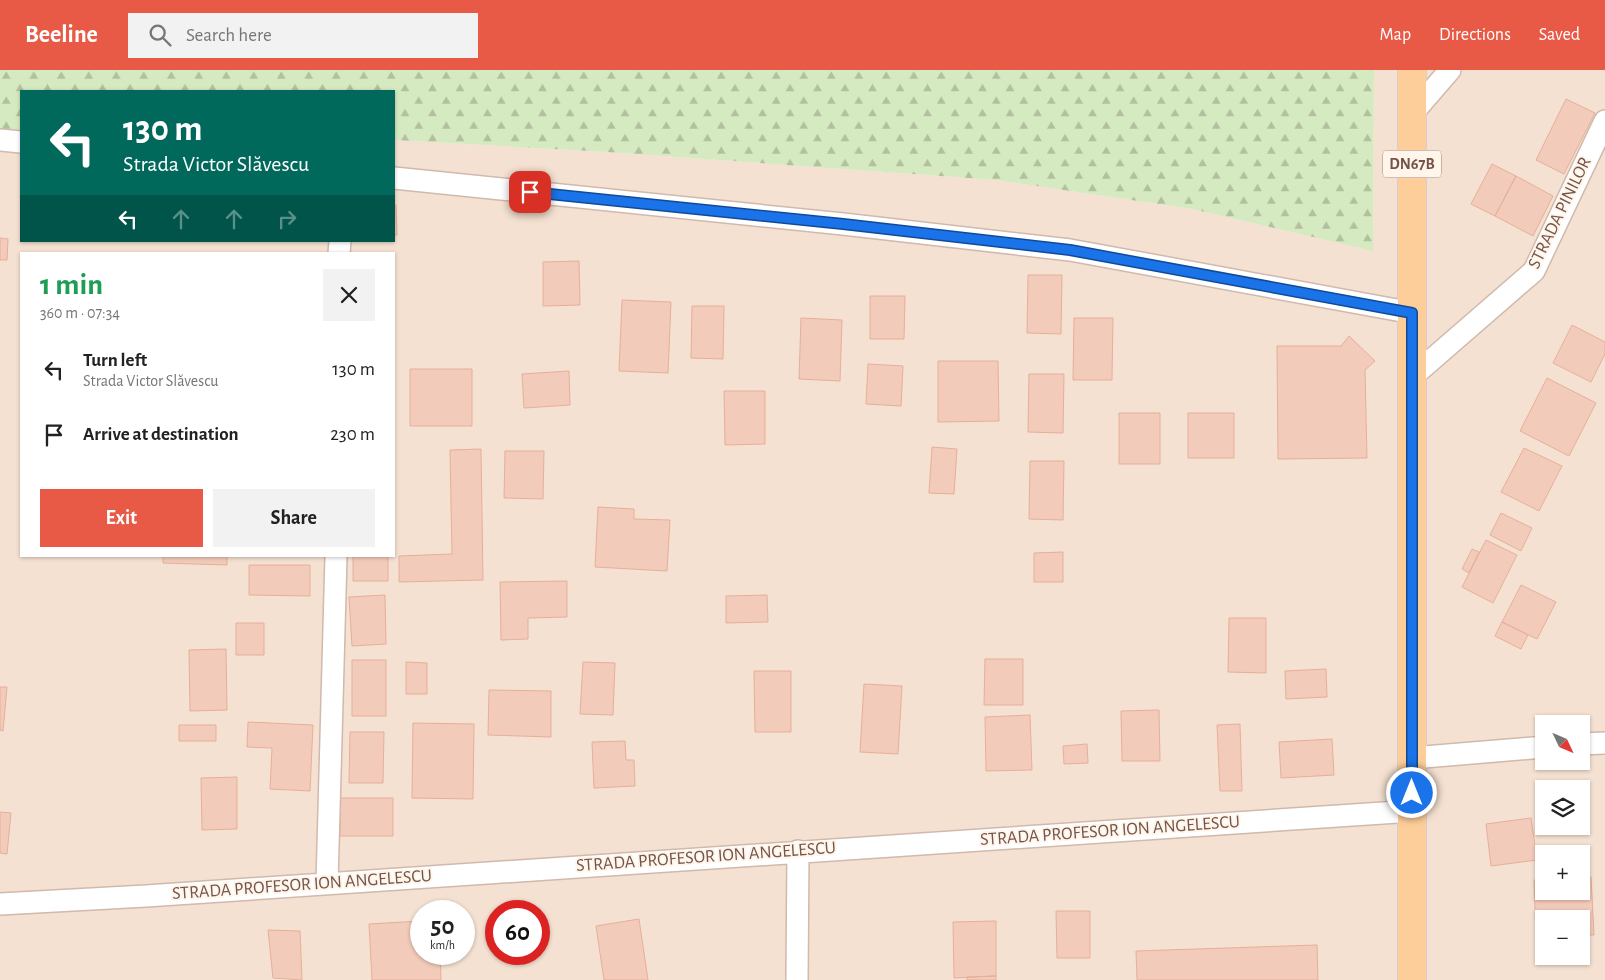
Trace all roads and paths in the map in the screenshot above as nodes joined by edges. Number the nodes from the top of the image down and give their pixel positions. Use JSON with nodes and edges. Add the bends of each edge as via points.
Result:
{"nodes":[{"id":1,"x":1412,"y":70,"type":"edge"},
{"id":2,"x":1450,"y":70,"type":"edge"},
{"id":3,"x":1412,"y":114,"type":"junction"},
{"id":4,"x":1605,"y":121,"type":"edge"},
{"id":5,"x":0,"y":140,"type":"edge"},
{"id":6,"x":20,"y":142,"type":"edge"},
{"id":7,"x":395,"y":178,"type":"edge"},
{"id":8,"x":1412,"y":313,"type":"junction"},
{"id":9,"x":1413,"y":376,"type":"junction"},
{"id":10,"x":336,"y":557,"type":"edge"},
{"id":11,"x":1605,"y":743,"type":"edge"},
{"id":12,"x":1590,"y":744,"type":"edge"},
{"id":13,"x":1535,"y":748,"type":"edge"},
{"id":14,"x":1412,"y":758,"type":"junction"},
{"id":15,"x":1413,"y":811,"type":"junction"},
{"id":16,"x":798,"y":851,"type":"junction"},
{"id":17,"x":327,"y":883,"type":"junction"},
{"id":18,"x":0,"y":904,"type":"edge"},
{"id":19,"x":797,"y":980,"type":"edge"},
{"id":20,"x":1412,"y":980,"type":"edge"}],
"edges":[{"from":1,"to":3,"type":"main road","number":"DN67B"},
{"from":2,"to":3,"type":"street"},
{"from":3,"to":8,"type":"main road","number":"DN67B"},
{"from":4,"to":9,"type":"street","name":"STRADA PINILOR","via":[[1534,271]]},
{"from":5,"to":6,"type":"street"},
{"from":7,"to":8,"type":"street","via":[[1070,250]]},
{"from":8,"to":9,"type":"main road","number":"DN67B"},
{"from":9,"to":14,"type":"main road","number":"DN67B"},
{"from":10,"to":17,"type":"street"},
{"from":11,"to":12,"type":"street"},
{"from":13,"to":14,"type":"street"},
{"from":14,"to":15,"type":"main road","number":"DN67B"},
{"from":15,"to":16,"type":"street","name":"STRADA PROFESOR ION ANGELESCU"},
{"from":15,"to":20,"type":"main road","number":"DN67B"},
{"from":16,"to":17,"type":"street","name":"STRADA PROFESOR ION ANGELESCU"},
{"from":16,"to":19,"type":"street"},
{"from":17,"to":18,"type":"street","name":"STRADA PROFESOR ION ANGELESCU"}]}
